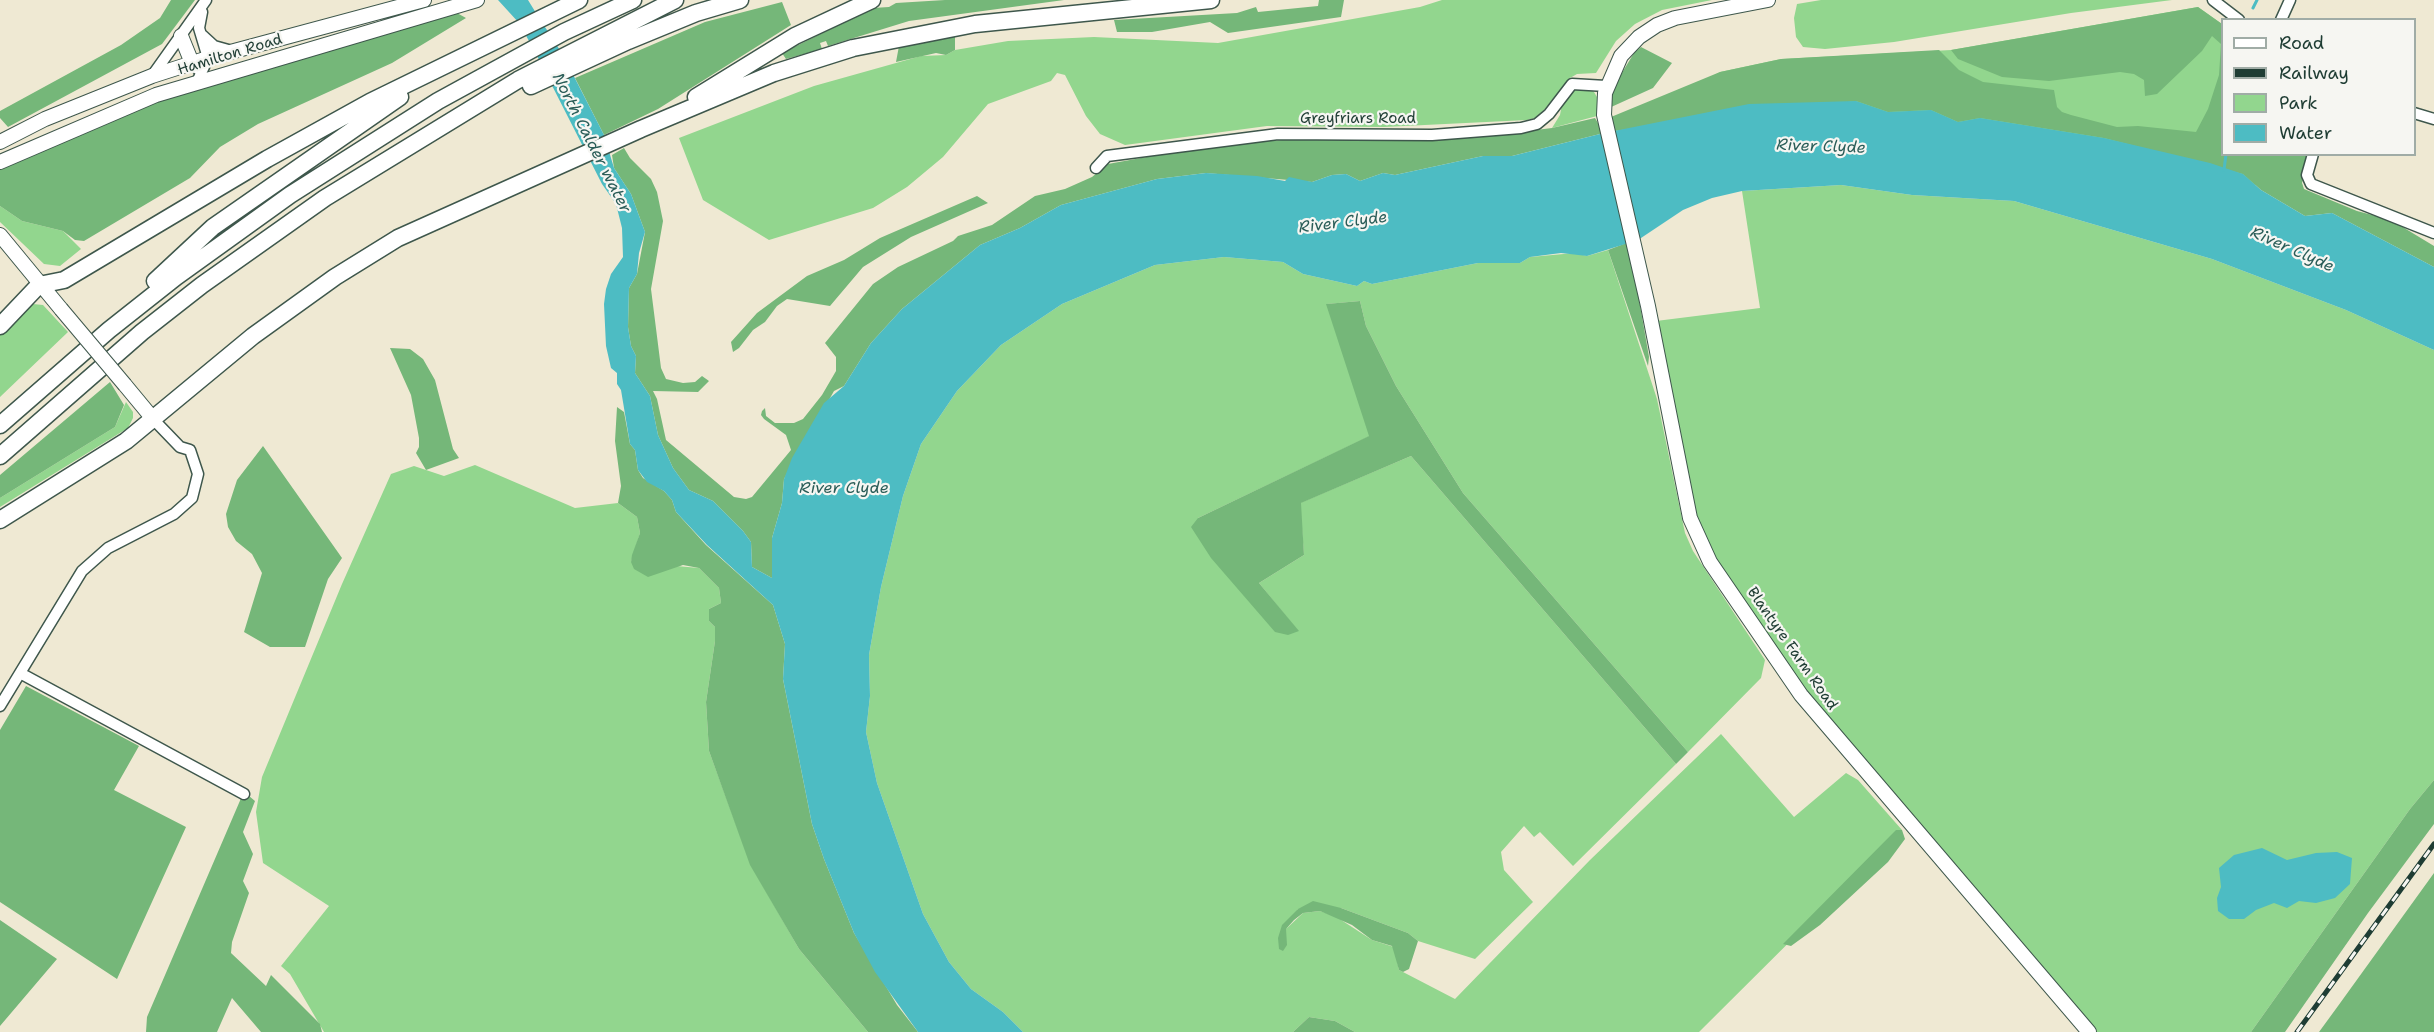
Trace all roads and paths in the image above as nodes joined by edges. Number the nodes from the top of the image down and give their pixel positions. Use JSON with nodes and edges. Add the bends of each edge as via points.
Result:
{"nodes":[{"id":1,"x":206,"y":0,"type":"edge"},
{"id":2,"x":424,"y":0,"type":"edge"},
{"id":3,"x":477,"y":0,"type":"edge"},
{"id":4,"x":579,"y":0,"type":"edge"},
{"id":5,"x":633,"y":0,"type":"edge"},
{"id":6,"x":675,"y":0,"type":"edge"},
{"id":7,"x":740,"y":0,"type":"edge"},
{"id":8,"x":872,"y":0,"type":"edge"},
{"id":9,"x":1211,"y":0,"type":"edge"},
{"id":10,"x":1768,"y":0,"type":"edge"},
{"id":11,"x":2213,"y":0,"type":"edge"},
{"id":12,"x":2290,"y":0,"type":"edge"},
{"id":13,"x":2236,"y":18,"type":"edge"},
{"id":14,"x":2282,"y":18,"type":"edge"},
{"id":15,"x":200,"y":33,"type":"junction"},
{"id":16,"x":181,"y":36,"type":"junction"},
{"id":17,"x":232,"y":51,"type":"junction"},
{"id":18,"x":456,"y":60,"type":"junction"},
{"id":19,"x":566,"y":61,"type":"junction"},
{"id":20,"x":200,"y":68,"type":"junction"},
{"id":21,"x":152,"y":76,"type":"junction"},
{"id":22,"x":1606,"y":86,"type":"junction"},
{"id":23,"x":2416,"y":113,"type":"edge"},
{"id":24,"x":2432,"y":115,"type":"edge"},
{"id":25,"x":641,"y":129,"type":"junction"},
{"id":26,"x":0,"y":142,"type":"edge"},
{"id":27,"x":2312,"y":156,"type":"edge"},
{"id":28,"x":0,"y":162,"type":"edge"},
{"id":29,"x":1096,"y":168,"type":"dead end"},
{"id":30,"x":2434,"y":233,"type":"edge"},
{"id":31,"x":0,"y":236,"type":"edge"},
{"id":32,"x":0,"y":247,"type":"edge"},
{"id":33,"x":15,"y":256,"type":"junction"},
{"id":34,"x":39,"y":285,"type":"junction"},
{"id":35,"x":0,"y":326,"type":"edge"},
{"id":36,"x":154,"y":420,"type":"junction"},
{"id":37,"x":0,"y":425,"type":"edge"},
{"id":38,"x":0,"y":456,"type":"edge"},
{"id":39,"x":0,"y":520,"type":"edge"},
{"id":40,"x":20,"y":673,"type":"junction"},
{"id":41,"x":0,"y":706,"type":"edge"},
{"id":42,"x":244,"y":794,"type":"dead end"},
{"id":43,"x":2089,"y":1032,"type":"edge"}],
"edges":[{"from":1,"to":15,"type":"street"},
{"from":1,"to":16,"type":"street"},
{"from":2,"to":17,"type":"main road","name":"Hamilton Road"},
{"from":3,"to":20,"type":"main road","name":"Hamilton Road","via":[[287,55]]},
{"from":4,"to":18,"type":"highway"},
{"from":5,"to":37,"type":"highway","via":[[564,32],[438,101],[264,213],[109,330]]},
{"from":6,"to":19,"type":"highway"},
{"from":7,"to":19,"type":"highway"},
{"from":8,"to":25,"type":"highway","via":[[795,36]]},
{"from":9,"to":25,"type":"highway","via":[[975,24],[853,48],[774,73]]},
{"from":10,"to":22,"type":"main road","via":[[1657,25],[1626,49]]},
{"from":11,"to":13,"type":"street"},
{"from":12,"to":14,"type":"street"},
{"from":15,"to":17,"type":"street","via":[[214,45]]},
{"from":15,"to":20,"type":"street"},
{"from":16,"to":20,"type":"main road"},
{"from":16,"to":21,"type":"street"},
{"from":17,"to":20,"type":"main road","name":"Hamilton Road"},
{"from":18,"to":34,"type":"highway","via":[[267,159],[64,280]]},
{"from":18,"to":37,"type":"highway","via":[[213,227]]},
{"from":19,"to":38,"type":"highway","via":[[383,161],[325,198],[202,285],[86,379]]},
{"from":20,"to":21,"type":"main road","name":"Hamilton Road"},
{"from":20,"to":28,"type":"main road","name":"Hamilton Road"},
{"from":21,"to":26,"type":"main road","name":"Hamilton Road","via":[[45,119]]},
{"from":22,"to":29,"type":"street","name":"Greyfriars Road","via":[[1572,84],[1549,114],[1537,124],[1521,128],[1432,135],[1278,134],[1107,156]]},
{"from":22,"to":43,"type":"main road","name":"Blantyre Farm Road","via":[[1604,115],[1634,241],[1690,518],[1707,556],[1816,714]]},
{"from":23,"to":24,"type":"street"},
{"from":25,"to":36,"type":"highway","via":[[398,237],[253,336]]},
{"from":27,"to":30,"type":"street","via":[[2307,175],[2312,184]]},
{"from":31,"to":33,"type":"main road"},
{"from":32,"to":33,"type":"main road"},
{"from":33,"to":34,"type":"main road"},
{"from":34,"to":35,"type":"highway"},
{"from":34,"to":36,"type":"main road","bridge":true},
{"from":36,"to":39,"type":"highway"},
{"from":36,"to":40,"type":"street","via":[[180,447],[190,450],[198,474],[192,498],[174,514],[108,548],[82,571]]},
{"from":40,"to":41,"type":"street"},
{"from":40,"to":42,"type":"street"}]}
